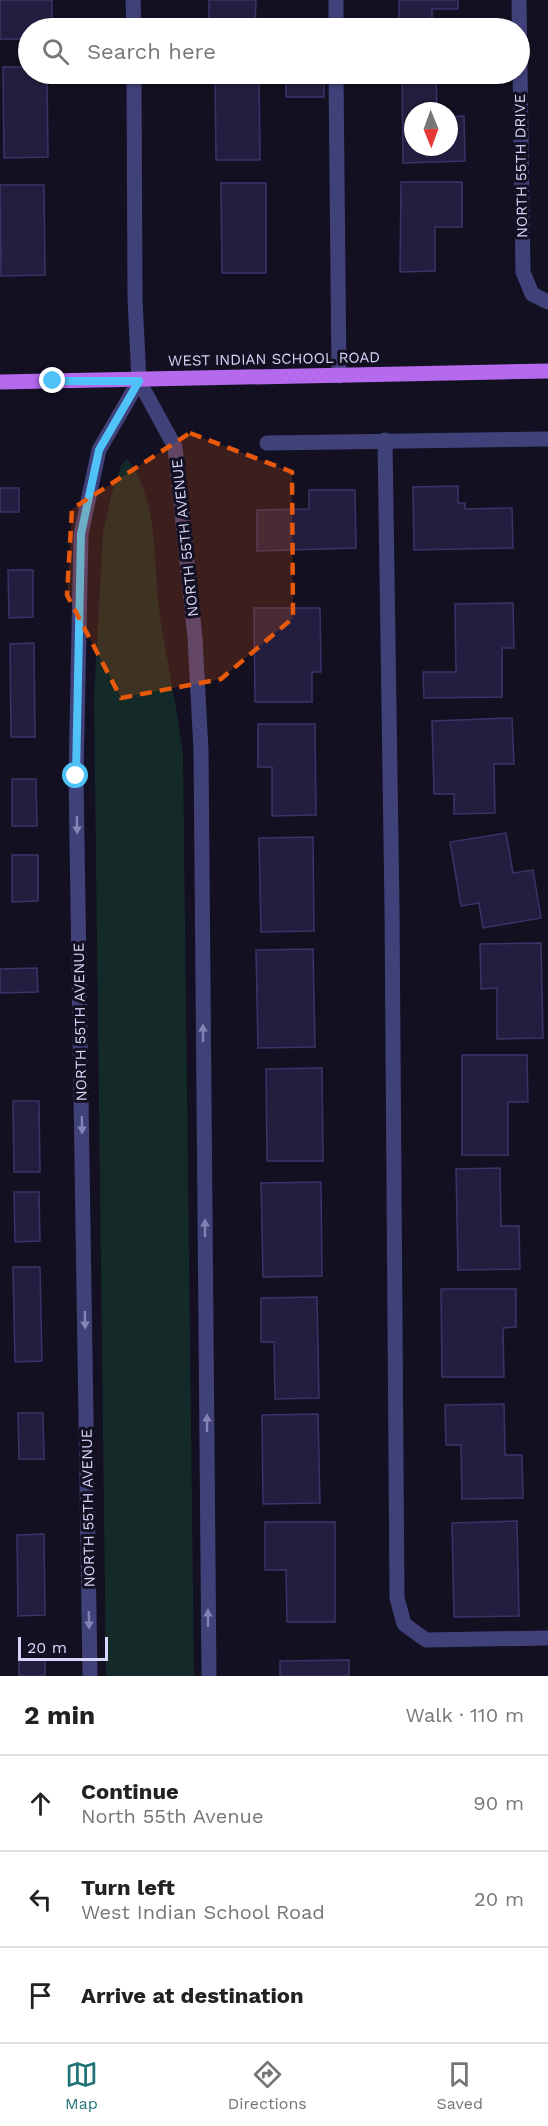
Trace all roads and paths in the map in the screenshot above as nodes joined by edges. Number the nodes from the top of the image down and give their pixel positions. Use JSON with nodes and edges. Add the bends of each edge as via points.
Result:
{"nodes":[{"id":1,"x":134,"y":0,"type":"edge"},
{"id":2,"x":336,"y":0,"type":"edge"},
{"id":3,"x":519,"y":0,"type":"edge"},
{"id":4,"x":134,"y":18,"type":"edge"},
{"id":5,"x":336,"y":18,"type":"edge"},
{"id":6,"x":519,"y":18,"type":"edge"},
{"id":7,"x":134,"y":84,"type":"edge"},
{"id":8,"x":336,"y":84,"type":"edge"},
{"id":9,"x":520,"y":84,"type":"edge"},
{"id":10,"x":548,"y":302,"type":"edge"},
{"id":11,"x":548,"y":372,"type":"edge"},
{"id":12,"x":339,"y":376,"type":"junction"},
{"id":13,"x":139,"y":381,"type":"junction"},
{"id":14,"x":0,"y":382,"type":"edge"},
{"id":15,"x":548,"y":439,"type":"edge"},
{"id":16,"x":385,"y":440,"type":"junction"},
{"id":17,"x":267,"y":443,"type":"dead end"},
{"id":18,"x":548,"y":1638,"type":"edge"},
{"id":19,"x":90,"y":1676,"type":"edge"},
{"id":20,"x":209,"y":1676,"type":"edge"}],
"edges":[{"from":1,"to":4,"type":"street"},
{"from":2,"to":5,"type":"street"},
{"from":3,"to":6,"type":"street","name":"NORTH 55TH DRIVE"},
{"from":7,"to":13,"type":"street","name":"NORTH 55TH AVENUE"},
{"from":8,"to":12,"type":"street"},
{"from":9,"to":10,"type":"street","name":"NORTH 55TH DRIVE","via":[[523,272],[532,294]]},
{"from":11,"to":12,"type":"main road","name":"WEST INDIAN SCHOOL ROAD"},
{"from":12,"to":13,"type":"main road","name":"WEST INDIAN SCHOOL ROAD"},
{"from":13,"to":14,"type":"main road","name":"WEST INDIAN SCHOOL ROAD"},
{"from":13,"to":19,"type":"street","name":"NORTH 55TH AVENUE","one_way":true,"via":[[99,450],[81,534],[76,776]]},
{"from":20,"to":13,"type":"street","name":"NORTH 55TH AVENUE","one_way":true,"via":[[201,750],[195,638],[175,447]]},
{"from":15,"to":16,"type":"street"},
{"from":16,"to":17,"type":"street"},
{"from":16,"to":18,"type":"street","via":[[397,1598],[404,1624],[426,1640]]}]}
